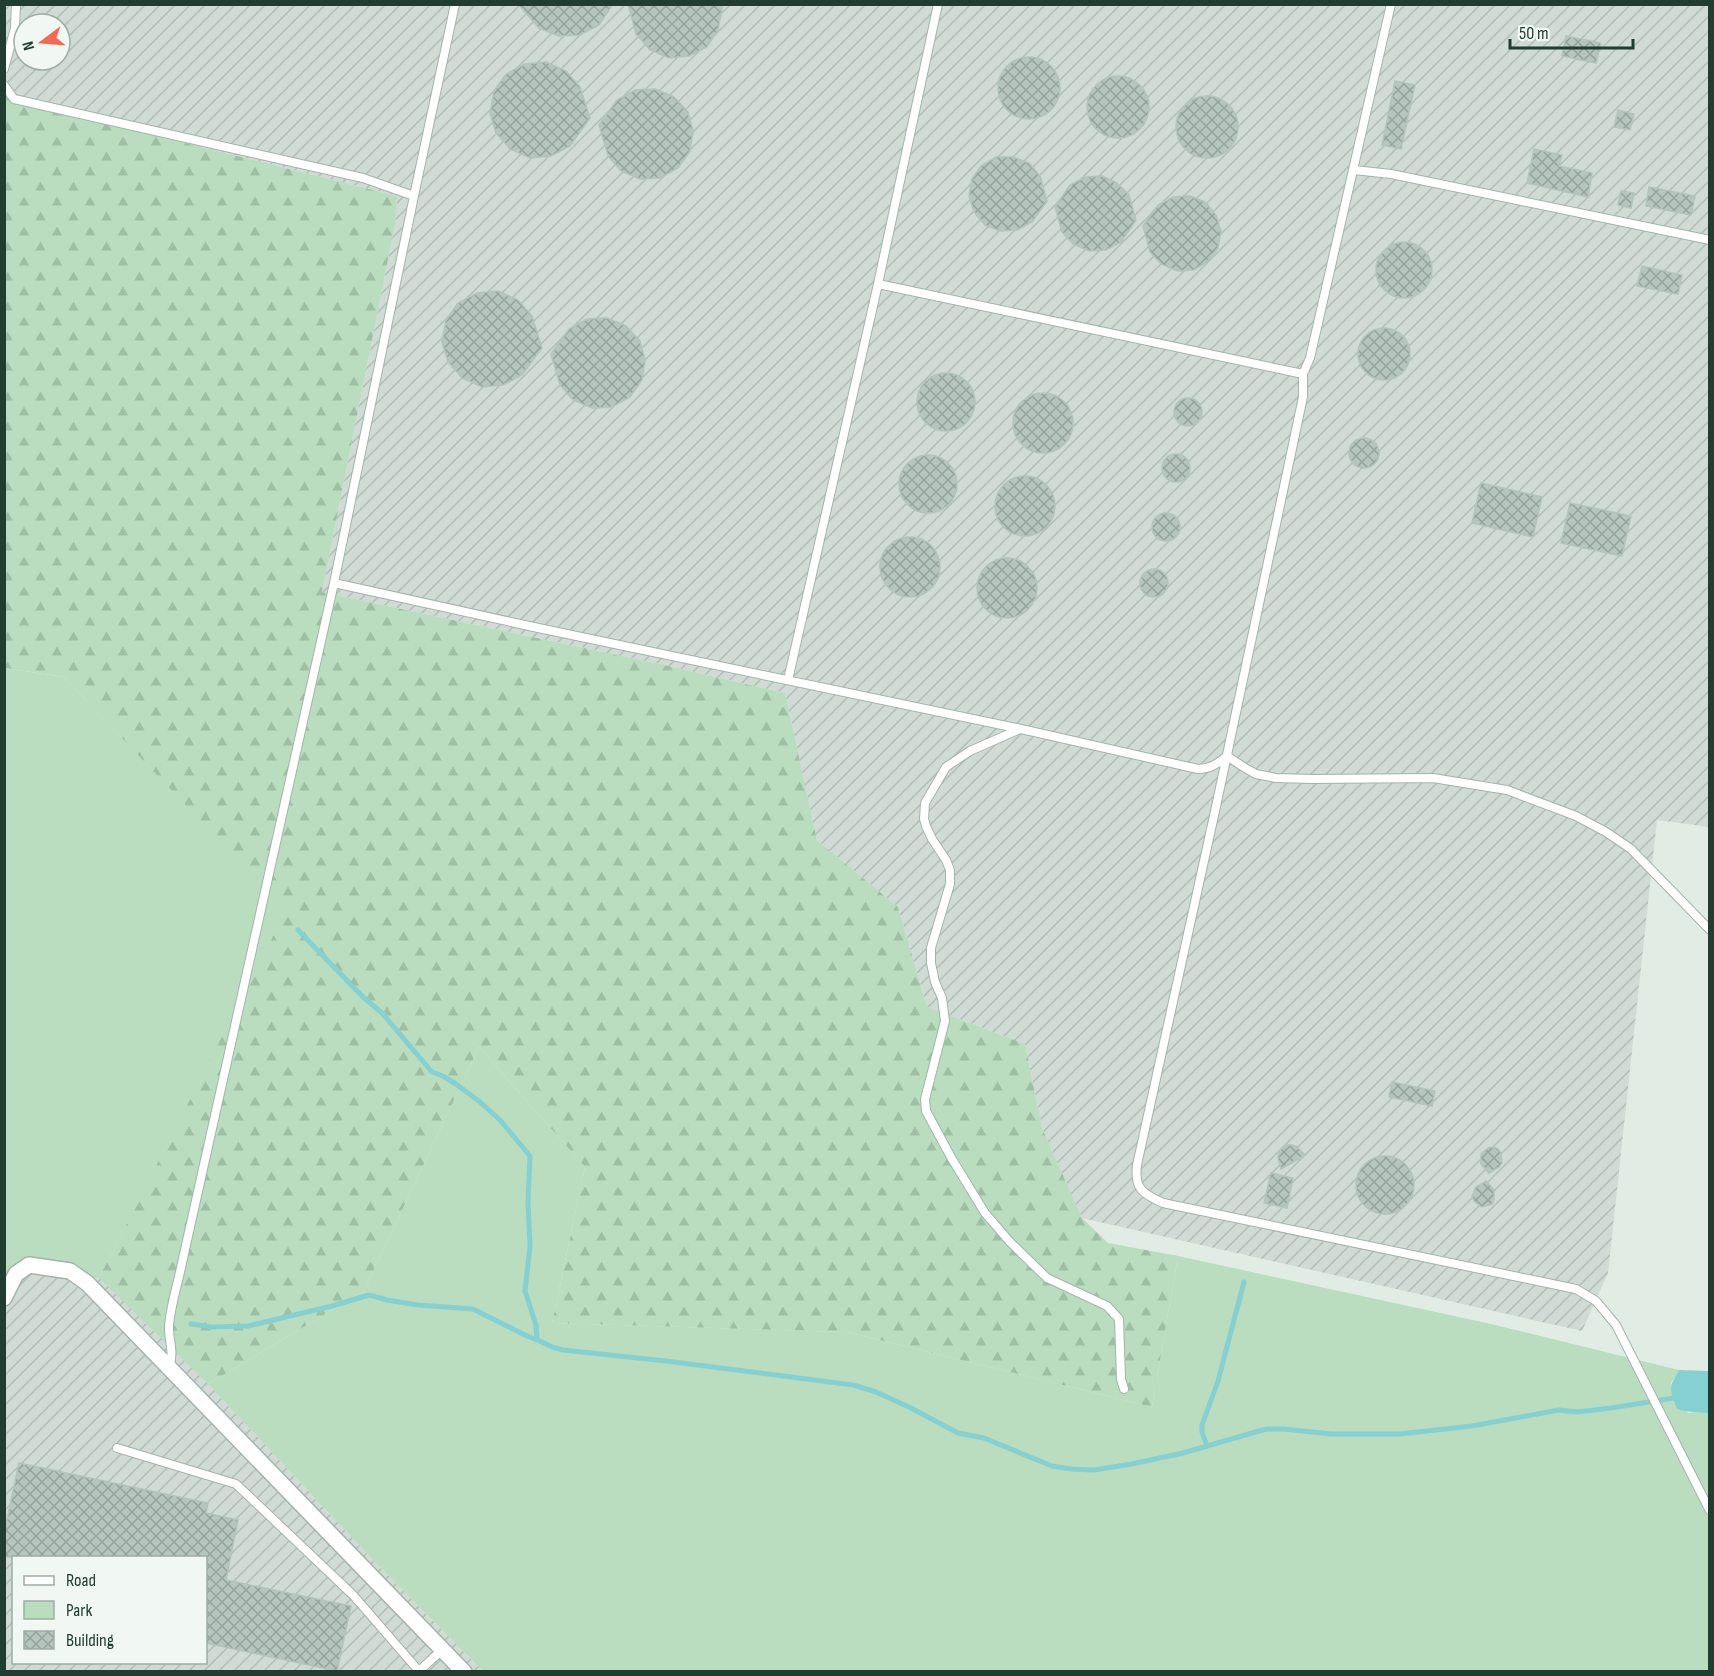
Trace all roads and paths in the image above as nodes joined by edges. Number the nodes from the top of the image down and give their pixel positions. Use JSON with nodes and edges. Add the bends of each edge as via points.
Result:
{"nodes":[{"id":1,"x":16,"y":4,"type":"edge"},
{"id":2,"x":455,"y":4,"type":"edge"},
{"id":3,"x":938,"y":4,"type":"edge"},
{"id":4,"x":1391,"y":4,"type":"edge"},
{"id":5,"x":4,"y":69,"type":"edge"},
{"id":6,"x":4,"y":85,"type":"edge"},
{"id":7,"x":1354,"y":170,"type":"junction"},
{"id":8,"x":414,"y":196,"type":"junction"},
{"id":9,"x":1710,"y":240,"type":"edge"},
{"id":10,"x":878,"y":284,"type":"junction"},
{"id":11,"x":1303,"y":374,"type":"junction"},
{"id":12,"x":334,"y":583,"type":"junction"},
{"id":13,"x":788,"y":680,"type":"junction"},
{"id":14,"x":1021,"y":729,"type":"junction"},
{"id":15,"x":1227,"y":756,"type":"junction"},
{"id":16,"x":1710,"y":930,"type":"edge"},
{"id":17,"x":4,"y":1298,"type":"edge"},
{"id":18,"x":169,"y":1367,"type":"junction"},
{"id":19,"x":1124,"y":1389,"type":"dead end"},
{"id":20,"x":117,"y":1448,"type":"dead end"},
{"id":21,"x":1710,"y":1511,"type":"edge"},
{"id":22,"x":443,"y":1649,"type":"junction"},
{"id":23,"x":464,"y":1671,"type":"edge"}],
"edges":[{"from":1,"to":5,"type":"lane","via":[[15,28]]},
{"from":2,"to":8,"type":"lane"},
{"from":3,"to":10,"type":"lane"},
{"from":4,"to":7,"type":"lane"},
{"from":6,"to":8,"type":"lane","via":[[14,99],[363,178]]},
{"from":7,"to":9,"type":"lane","via":[[1391,174]]},
{"from":7,"to":11,"type":"lane"},
{"from":8,"to":12,"type":"lane"},
{"from":10,"to":11,"type":"lane"},
{"from":10,"to":13,"type":"lane"},
{"from":11,"to":15,"type":"lane","via":[[1303,397]]},
{"from":12,"to":13,"type":"lane"},
{"from":12,"to":18,"type":"lane","via":[[169,1324],[173,1357]]},
{"from":13,"to":14,"type":"lane"},
{"from":14,"to":15,"type":"lane","via":[[1197,769],[1217,765]]},
{"from":14,"to":19,"type":"lane","via":[[970,751],[946,767],[925,803],[926,826],[950,870],[950,884],[931,948],[945,1021],[925,1099],[926,1111],[985,1213],[1010,1242],[1047,1278],[1107,1306],[1119,1319]]},
{"from":15,"to":16,"type":"lane","via":[[1256,774],[1276,778],[1433,778],[1508,790],[1576,816],[1631,849]]},
{"from":15,"to":21,"type":"lane","via":[[1137,1165],[1135,1178],[1145,1195],[1163,1203],[1576,1289],[1596,1301],[1616,1325]]},
{"from":17,"to":18,"type":"street","via":[[16,1274],[29,1265],[70,1271],[87,1283]]},
{"from":18,"to":22,"type":"street"},
{"from":20,"to":22,"type":"lane","via":[[236,1484],[353,1595],[419,1671]]},
{"from":22,"to":23,"type":"street"}]}
